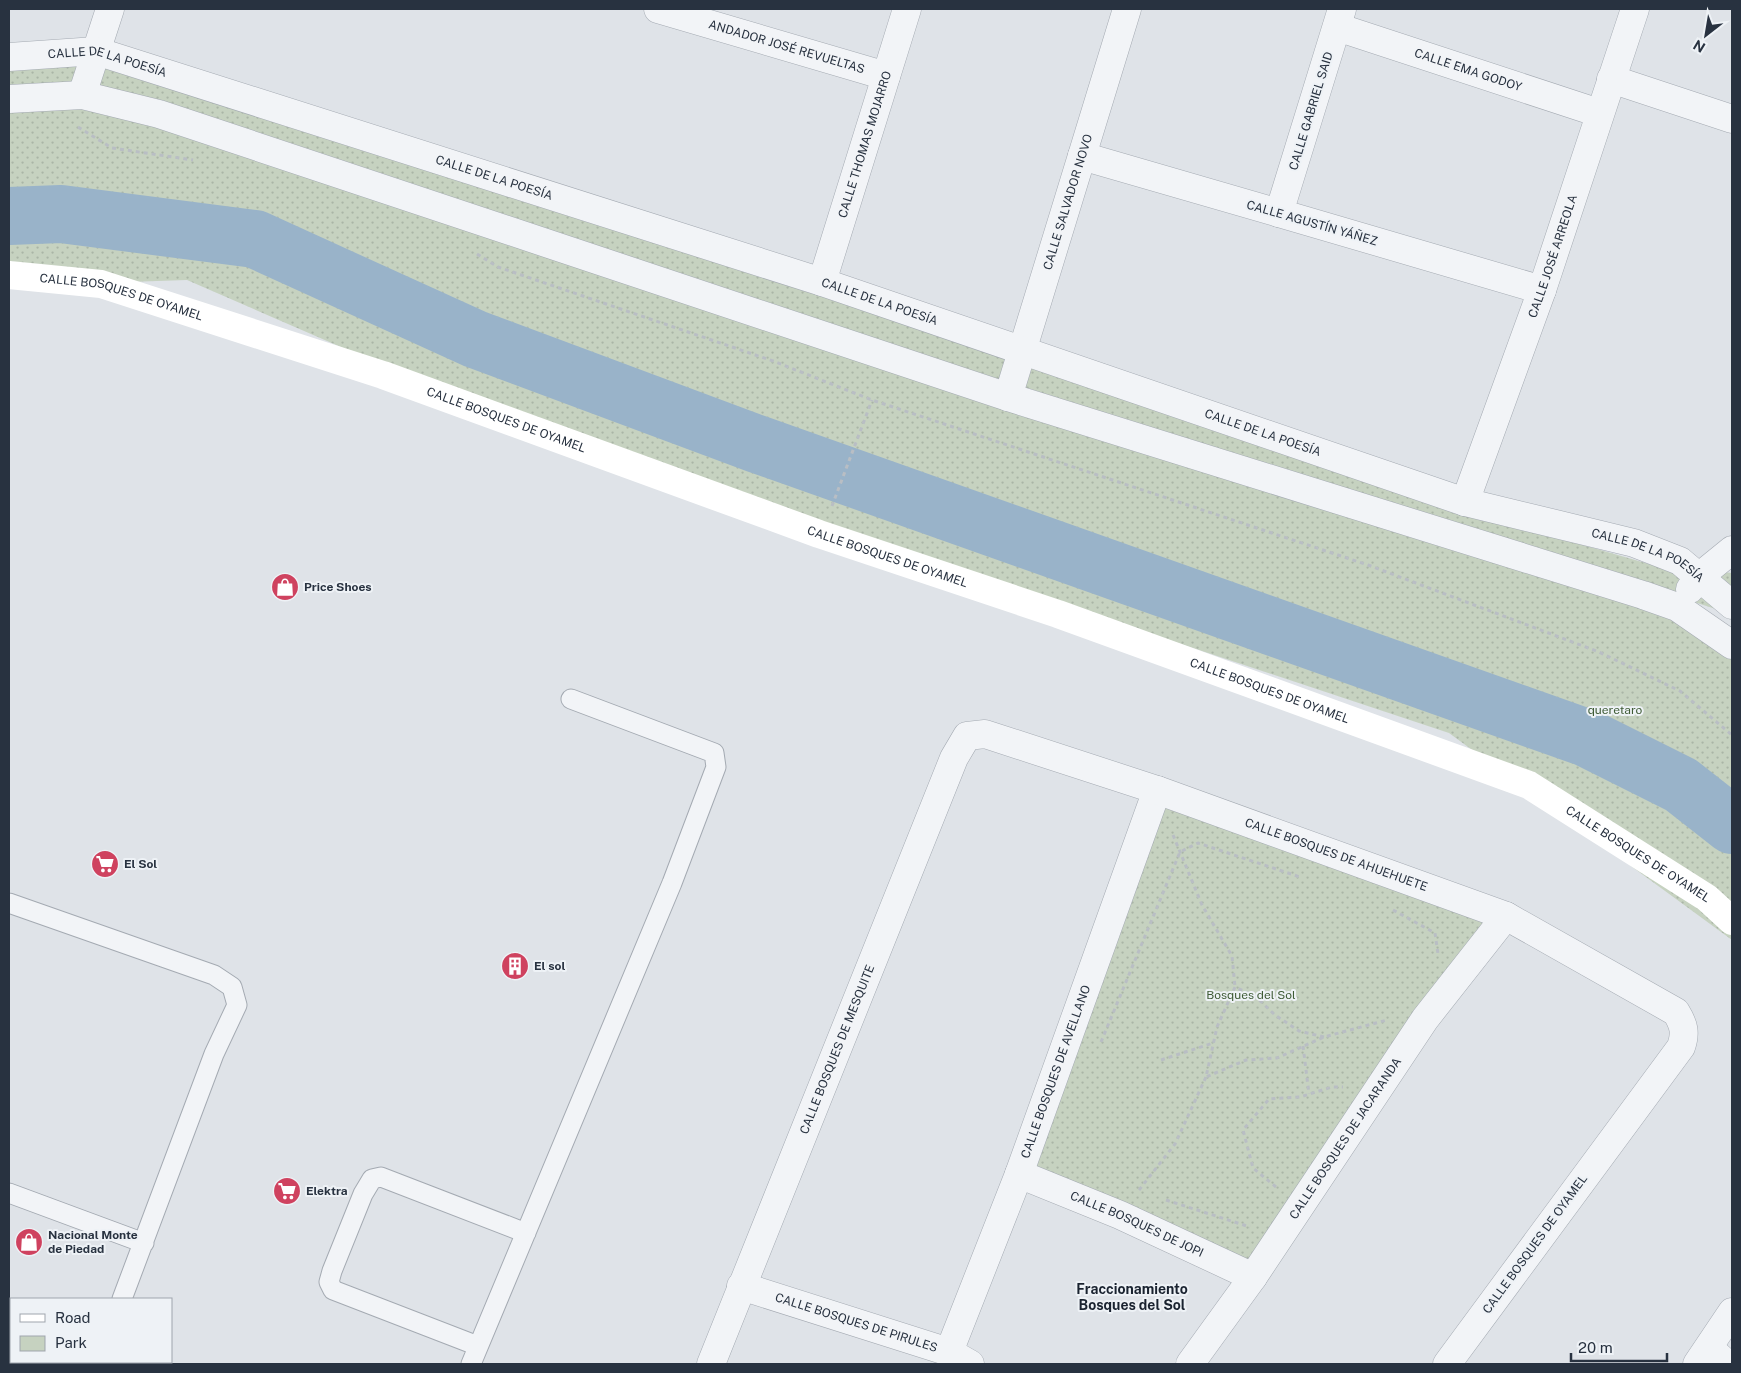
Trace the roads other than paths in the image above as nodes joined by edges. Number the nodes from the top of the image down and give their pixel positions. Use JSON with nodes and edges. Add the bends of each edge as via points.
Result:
{"nodes":[{"id":1,"x":110,"y":9,"type":"edge"},
{"id":2,"x":658,"y":9,"type":"edge"},
{"id":3,"x":907,"y":9,"type":"edge"},
{"id":4,"x":1127,"y":9,"type":"edge"},
{"id":5,"x":1635,"y":9,"type":"edge"},
{"id":6,"x":1339,"y":18,"type":"edge"},
{"id":7,"x":96,"y":51,"type":"junction"},
{"id":8,"x":9,"y":57,"type":"edge"},
{"id":9,"x":886,"y":76,"type":"junction"},
{"id":10,"x":1611,"y":79,"type":"junction"},
{"id":11,"x":82,"y":95,"type":"junction"},
{"id":12,"x":9,"y":99,"type":"edge"},
{"id":13,"x":1599,"y":113,"type":"junction"},
{"id":14,"x":1732,"y":119,"type":"edge"},
{"id":15,"x":1082,"y":156,"type":"junction"},
{"id":16,"x":1278,"y":213,"type":"junction"},
{"id":17,"x":9,"y":276,"type":"edge"},
{"id":18,"x":822,"y":282,"type":"junction"},
{"id":19,"x":1542,"y":290,"type":"junction"},
{"id":20,"x":1022,"y":352,"type":"junction"},
{"id":21,"x":1008,"y":397,"type":"junction"},
{"id":22,"x":1465,"y":502,"type":"junction"},
{"id":23,"x":1732,"y":550,"type":"edge"},
{"id":24,"x":1700,"y":576,"type":"junction"},
{"id":25,"x":1732,"y":605,"type":"edge"},
{"id":26,"x":1677,"y":607,"type":"junction"},
{"id":27,"x":1732,"y":645,"type":"edge"},
{"id":28,"x":571,"y":700,"type":"dead end"},
{"id":29,"x":967,"y":736,"type":"joint"},
{"id":30,"x":1157,"y":790,"type":"junction"},
{"id":31,"x":9,"y":903,"type":"edge"},
{"id":32,"x":1506,"y":916,"type":"junction"},
{"id":33,"x":1732,"y":922,"type":"edge"},
{"id":34,"x":1683,"y":1024,"type":"joint"},
{"id":35,"x":1019,"y":1174,"type":"junction"},
{"id":36,"x":9,"y":1193,"type":"edge"},
{"id":37,"x":526,"y":1233,"type":"junction"},
{"id":38,"x":144,"y":1243,"type":"junction"},
{"id":39,"x":1253,"y":1277,"type":"junction"},
{"id":40,"x":741,"y":1286,"type":"junction"},
{"id":41,"x":122,"y":1298,"type":"edge"},
{"id":42,"x":1732,"y":1312,"type":"edge"},
{"id":43,"x":478,"y":1346,"type":"junction"},
{"id":44,"x":960,"y":1358,"type":"edge"},
{"id":45,"x":1711,"y":1359,"type":"edge"},
{"id":46,"x":471,"y":1364,"type":"edge"},
{"id":47,"x":711,"y":1364,"type":"edge"},
{"id":48,"x":1190,"y":1364,"type":"edge"},
{"id":49,"x":1447,"y":1364,"type":"edge"}],
"edges":[{"from":1,"to":7,"type":"street"},
{"from":2,"to":9,"type":"street","name":"ANDADOR JOSÉ REVUELTAS"},
{"from":3,"to":9,"type":"street","name":"CALLE THOMAS MOJARRO"},
{"from":4,"to":15,"type":"street","name":"CALLE SALVADOR NOVO"},
{"from":5,"to":10,"type":"street","name":"CALLE JOSÉ ARREOLA"},
{"from":6,"to":13,"type":"street","name":"CALLE EMA GODOY"},
{"from":6,"to":16,"type":"street","name":"CALLE GABRIEL SAID"},
{"from":7,"to":8,"type":"street","name":"CALLE DE LA POESÍA"},
{"from":7,"to":11,"type":"street"},
{"from":7,"to":18,"type":"street","name":"CALLE DE LA POESÍA"},
{"from":9,"to":18,"type":"street","name":"CALLE THOMAS MOJARRO"},
{"from":10,"to":13,"type":"street","name":"CALLE JOSÉ ARREOLA"},
{"from":10,"to":14,"type":"street"},
{"from":11,"to":12,"type":"street"},
{"from":11,"to":21,"type":"street","via":[[159,114]]},
{"from":13,"to":19,"type":"street","name":"CALLE JOSÉ ARREOLA"},
{"from":15,"to":16,"type":"street","name":"CALLE AGUSTÍN YÁÑEZ"},
{"from":15,"to":20,"type":"street","name":"CALLE SALVADOR NOVO"},
{"from":16,"to":19,"type":"street","name":"CALLE AGUSTÍN YÁÑEZ"},
{"from":17,"to":33,"type":"main road","name":"CALLE BOSQUES DE OYAMEL","via":[[100,284],[383,375],[819,534],[1058,614],[1529,785],[1707,898]]},
{"from":18,"to":20,"type":"street","name":"CALLE DE LA POESÍA"},
{"from":19,"to":22,"type":"street","name":"CALLE JOSÉ ARREOLA"},
{"from":20,"to":21,"type":"street","name":"CALLE SALVADOR NOVO"},
{"from":20,"to":22,"type":"street","name":"CALLE DE LA POESÍA"},
{"from":21,"to":26,"type":"street"},
{"from":22,"to":24,"type":"street","name":"CALLE DE LA POESÍA","via":[[1634,543],[1680,561]]},
{"from":23,"to":24,"type":"street"},
{"from":24,"to":25,"type":"street","name":"CALLE DE LA POESÍA"},
{"from":24,"to":26,"type":"street"},
{"from":26,"to":27,"type":"street"},
{"from":28,"to":37,"type":"lane","via":[[714,754],[716,767],[672,883]]},
{"from":29,"to":30,"type":"street","name":"CALLE BOSQUES DE AHUEHUETE","via":[[985,734]]},
{"from":29,"to":40,"type":"street","name":"CALLE BOSQUES DE MESQUITE","via":[[954,758]]},
{"from":30,"to":32,"type":"street","name":"CALLE BOSQUES DE AHUEHUETE"},
{"from":30,"to":35,"type":"street","name":"CALLE BOSQUES DE AVELLANO"},
{"from":31,"to":38,"type":"lane","via":[[214,975],[232,988],[237,1005],[214,1054]]},
{"from":32,"to":34,"type":"street","name":"CALLE BOSQUES DE AHUEHUETE","via":[[1665,1004],[1676,1012]]},
{"from":32,"to":39,"type":"street","name":"CALLE BOSQUES DE JACARANDA","via":[[1425,1019]]},
{"from":34,"to":49,"type":"street","name":"CALLE BOSQUES DE OYAMEL","via":[[1685,1036],[1681,1047]]},
{"from":35,"to":39,"type":"street","name":"CALLE BOSQUES DE JOPI","via":[[1120,1215]]},
{"from":35,"to":44,"type":"street","name":"CALLE BOSQUES DE AVELLANO"},
{"from":36,"to":38,"type":"lane"},
{"from":37,"to":43,"type":"lane"},
{"from":37,"to":43,"type":"lane","via":[[381,1177],[372,1179],[363,1194],[332,1270],[329,1282],[333,1290]]},
{"from":38,"to":41,"type":"lane"},
{"from":39,"to":48,"type":"street","name":"CALLE BOSQUES DE JACARANDA"},
{"from":40,"to":44,"type":"street","name":"CALLE BOSQUES DE PIRULES"},
{"from":40,"to":47,"type":"street","name":"CALLE BOSQUES DE MESQUITE"},
{"from":42,"to":45,"type":"street"},
{"from":43,"to":46,"type":"lane"}]}
